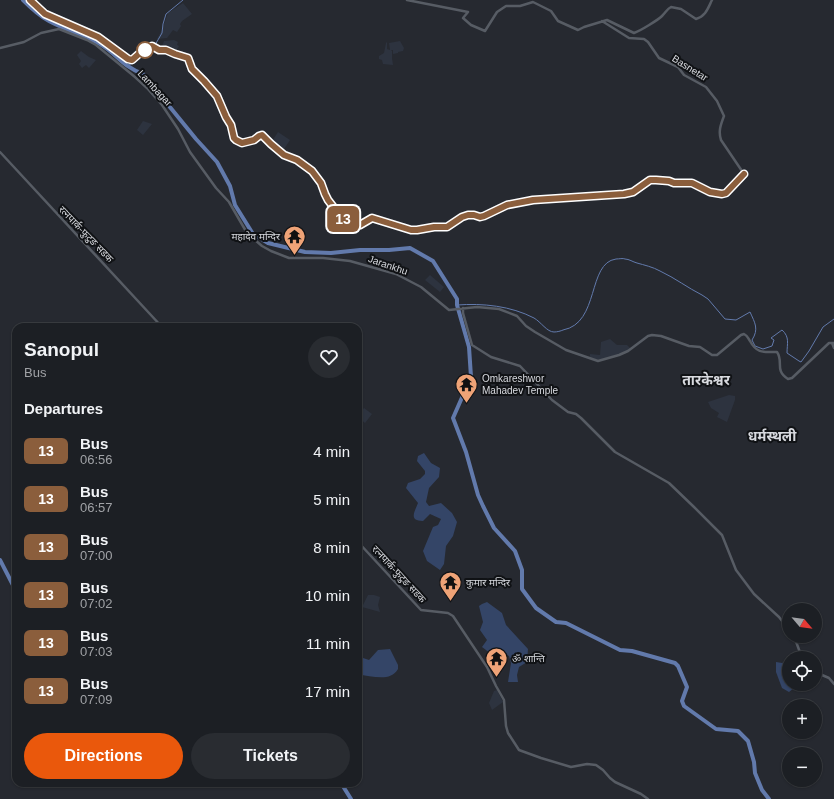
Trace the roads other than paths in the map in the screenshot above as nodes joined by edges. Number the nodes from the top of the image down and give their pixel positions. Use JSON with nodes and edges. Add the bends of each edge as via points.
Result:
{"nodes":[{"id":1,"x":30,"y":0,"type":"edge"},
{"id":2,"x":407,"y":0,"type":"edge"},
{"id":3,"x":712,"y":0,"type":"edge"},
{"id":4,"x":602,"y":21,"type":"junction"},
{"id":5,"x":0,"y":48,"type":"edge"},
{"id":6,"x":0,"y":152,"type":"edge"},
{"id":7,"x":306,"y":258,"type":"joint"},
{"id":8,"x":463,"y":308,"type":"junction"},
{"id":9,"x":158,"y":323,"type":"edge"},
{"id":10,"x":833,"y":343,"type":"edge"},
{"id":11,"x":834,"y":348,"type":"edge"},
{"id":12,"x":362,"y":546,"type":"edge"},
{"id":13,"x":782,"y":621,"type":"edge"},
{"id":14,"x":822,"y":675,"type":"edge"},
{"id":15,"x":834,"y":684,"type":"edge"},
{"id":16,"x":648,"y":799,"type":"edge"}],
"edges":[{"from":1,"to":4,"type":"street","name":"Basnetar","via":[[45,14],[98,37],[128,59],[132,60],[151,46],[188,58],[192,69],[217,96],[236,140],[242,143],[262,135],[284,155],[297,160],[312,171],[338,213],[348,222],[354,225],[362,224],[372,218],[411,230],[447,227],[468,215],[480,217],[507,205],[533,200],[624,194],[633,192],[650,180],[692,183],[710,192],[722,194],[744,174],[721,140],[719,135],[724,116],[706,87],[684,75],[678,67],[659,58],[644,39],[629,38]]},
{"from":2,"to":4,"type":"street","via":[[468,12],[463,18],[471,25],[486,31],[497,12],[506,6],[520,6],[533,2],[551,11],[558,21],[578,30]]},
{"from":3,"to":4,"type":"street","via":[[707,12],[700,18],[696,19],[671,6],[654,23],[634,33],[607,20]]},
{"from":5,"to":7,"type":"street","name":"Lambagar","via":[[59,29],[96,45],[141,82],[162,105],[213,184],[229,202],[244,230],[254,240],[282,256]]},
{"from":6,"to":9,"type":"street","name":"रत्नपार्क-फुटुङ सडक"},
{"from":7,"to":8,"type":"street","name":"Jarankhu","via":[[350,261],[396,274],[421,287],[449,310]]},
{"from":8,"to":10,"type":"street","via":[[499,309],[517,316],[543,338],[566,350],[598,361],[623,353],[652,335],[700,347],[712,355],[717,355],[744,334],[760,352],[776,352],[780,356],[779,369],[788,379],[829,343]]},
{"from":8,"to":13,"type":"street","via":[[472,345],[491,357],[520,366],[552,400],[568,412],[582,418],[615,452],[674,486],[722,535],[736,570],[754,594]]},
{"from":10,"to":11,"type":"street"},
{"from":12,"to":16,"type":"street","name":"रत्नपार्क-फुटुङ सडक","via":[[421,610],[451,614],[487,667],[504,700],[508,733],[519,750],[571,767],[596,765],[615,782]]},
{"from":14,"to":15,"type":"street"}]}
